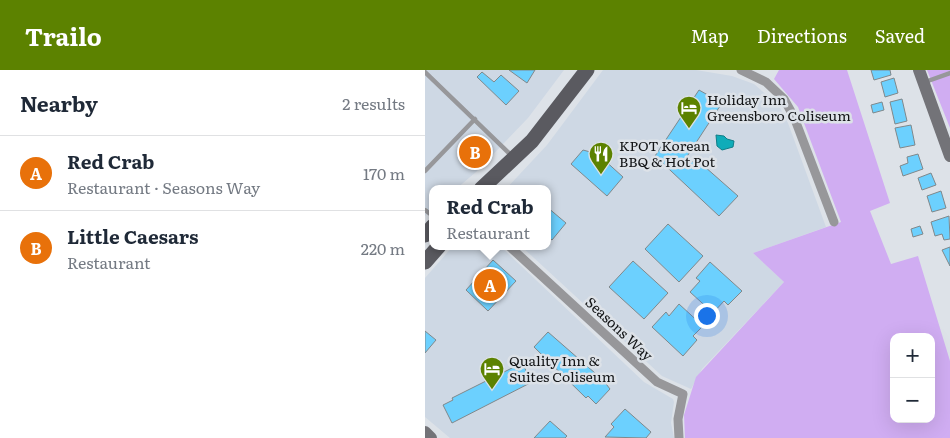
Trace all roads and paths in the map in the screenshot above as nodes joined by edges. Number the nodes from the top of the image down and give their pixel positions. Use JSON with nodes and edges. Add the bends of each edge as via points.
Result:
{"nodes":[{"id":1,"x":587,"y":70,"type":"edge"},
{"id":2,"x":741,"y":70,"type":"edge"},
{"id":3,"x":919,"y":70,"type":"edge"},
{"id":4,"x":425,"y":72,"type":"edge"},
{"id":5,"x":950,"y":73,"type":"edge"},
{"id":6,"x":923,"y":82,"type":"junction"},
{"id":7,"x":475,"y":119,"type":"junction"},
{"id":8,"x":950,"y":156,"type":"edge"},
{"id":9,"x":515,"y":158,"type":"junction"},
{"id":10,"x":425,"y":171,"type":"edge"},
{"id":11,"x":485,"y":185,"type":"edge"},
{"id":12,"x":425,"y":210,"type":"edge"},
{"id":13,"x":834,"y":222,"type":"dead end"},
{"id":14,"x":429,"y":225,"type":"edge"},
{"id":15,"x":436,"y":250,"type":"edge"},
{"id":16,"x":513,"y":250,"type":"edge"},
{"id":17,"x":425,"y":262,"type":"edge"},
{"id":18,"x":425,"y":432,"type":"edge"},
{"id":19,"x":431,"y":438,"type":"edge"},
{"id":20,"x":679,"y":438,"type":"edge"}],
"edges":[{"from":1,"to":9,"type":"main road"},
{"from":2,"to":13,"type":"street","via":[[766,82],[784,99]]},
{"from":3,"to":6,"type":"street"},
{"from":4,"to":7,"type":"lane"},
{"from":5,"to":6,"type":"lane"},
{"from":6,"to":8,"type":"street"},
{"from":7,"to":9,"type":"lane"},
{"from":7,"to":10,"type":"lane"},
{"from":9,"to":11,"type":"main road"},
{"from":12,"to":14,"type":"lane"},
{"from":15,"to":17,"type":"main road"},
{"from":16,"to":20,"type":"street","name":"Seasons Way","via":[[657,382],[683,394],[677,419]]},
{"from":18,"to":19,"type":"street"}]}
